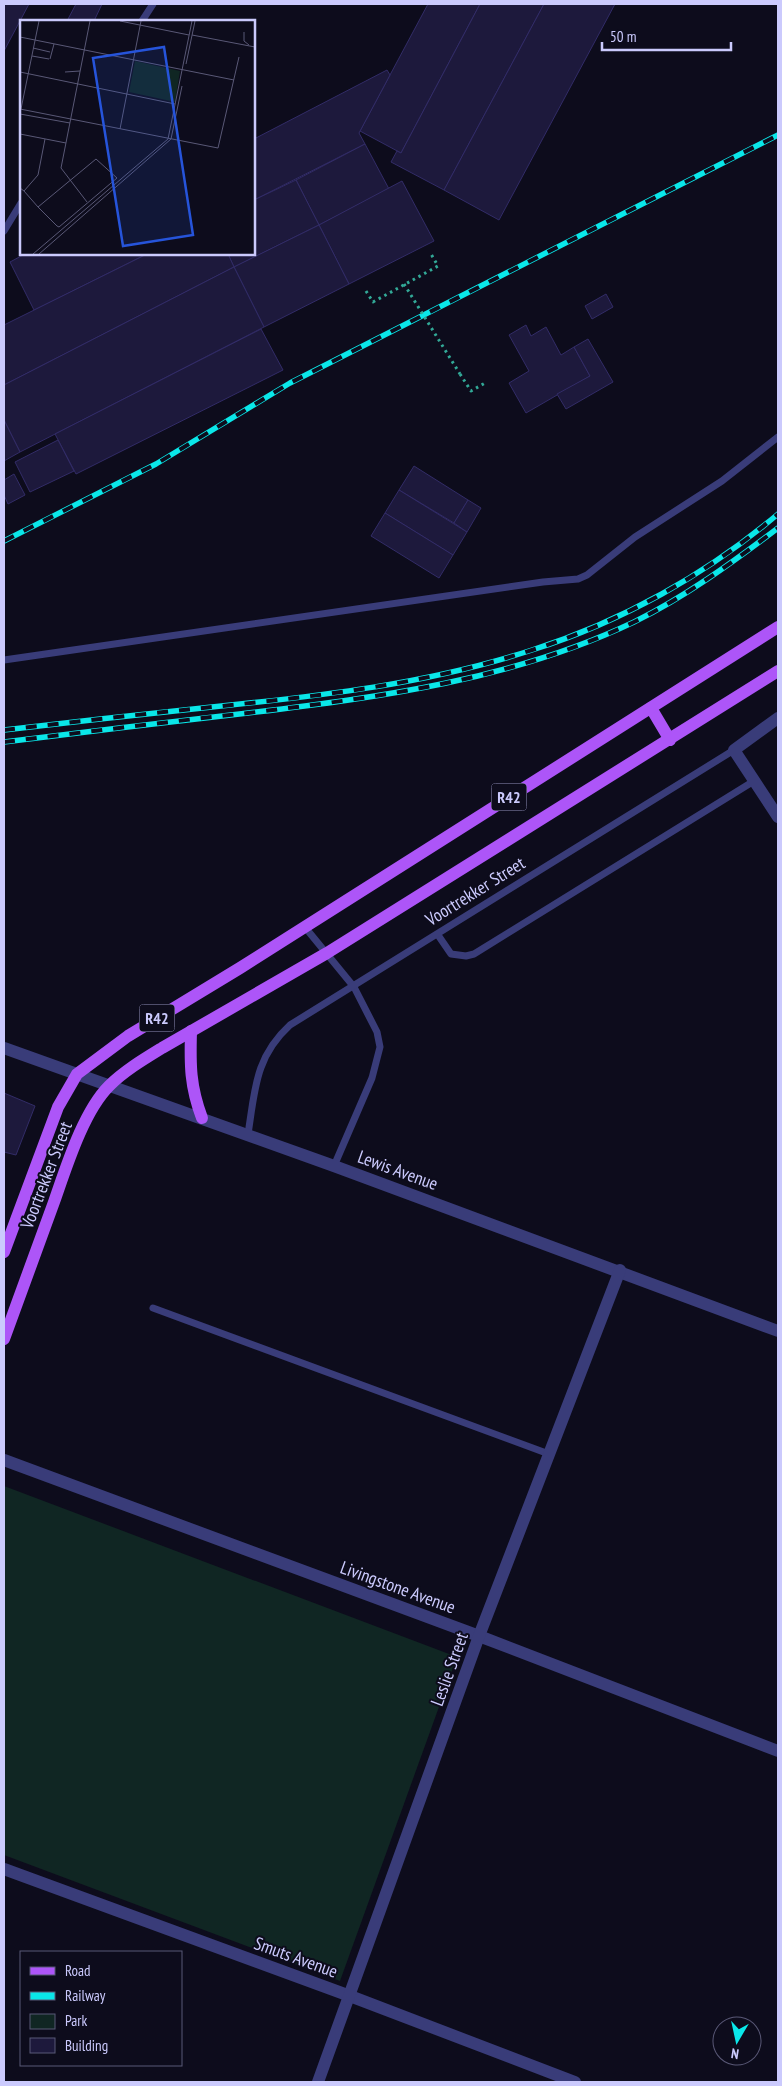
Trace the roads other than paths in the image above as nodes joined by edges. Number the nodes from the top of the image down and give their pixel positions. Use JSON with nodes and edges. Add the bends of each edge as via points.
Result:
{"nodes":[{"id":1,"x":153,"y":4,"type":"edge"},
{"id":2,"x":143,"y":20,"type":"edge"},
{"id":3,"x":20,"y":204,"type":"edge"},
{"id":4,"x":4,"y":231,"type":"edge"},
{"id":5,"x":778,"y":437,"type":"edge"},
{"id":6,"x":778,"y":628,"type":"edge"},
{"id":7,"x":4,"y":660,"type":"edge"},
{"id":8,"x":778,"y":671,"type":"edge"},
{"id":9,"x":651,"y":708,"type":"junction"},
{"id":10,"x":778,"y":718,"type":"edge"},
{"id":11,"x":670,"y":740,"type":"junction"},
{"id":12,"x":734,"y":750,"type":"junction"},
{"id":13,"x":754,"y":781,"type":"junction"},
{"id":14,"x":778,"y":818,"type":"edge"},
{"id":15,"x":304,"y":926,"type":"junction"},
{"id":16,"x":438,"y":935,"type":"junction"},
{"id":17,"x":327,"y":953,"type":"junction"},
{"id":18,"x":354,"y":987,"type":"junction"},
{"id":19,"x":191,"y":1031,"type":"junction"},
{"id":20,"x":4,"y":1048,"type":"edge"},
{"id":21,"x":77,"y":1074,"type":"junction"},
{"id":22,"x":110,"y":1086,"type":"junction"},
{"id":23,"x":202,"y":1118,"type":"junction"},
{"id":24,"x":248,"y":1134,"type":"junction"},
{"id":25,"x":334,"y":1166,"type":"junction"},
{"id":26,"x":4,"y":1252,"type":"edge"},
{"id":27,"x":620,"y":1270,"type":"junction"},
{"id":28,"x":153,"y":1308,"type":"dead end"},
{"id":29,"x":778,"y":1331,"type":"edge"},
{"id":30,"x":4,"y":1339,"type":"edge"},
{"id":31,"x":549,"y":1454,"type":"junction"},
{"id":32,"x":4,"y":1460,"type":"edge"},
{"id":33,"x":479,"y":1636,"type":"junction"},
{"id":34,"x":778,"y":1751,"type":"edge"},
{"id":35,"x":4,"y":1869,"type":"edge"},
{"id":36,"x":350,"y":1996,"type":"junction"},
{"id":37,"x":318,"y":2082,"type":"edge"},
{"id":38,"x":575,"y":2082,"type":"edge"}],
"edges":[{"from":1,"to":2,"type":"lane"},
{"from":3,"to":4,"type":"lane"},
{"from":5,"to":7,"type":"lane","via":[[722,481],[663,517],[578,579]]},
{"from":6,"to":9,"type":"main road","number":"R42"},
{"from":8,"to":11,"type":"main road","number":"R42"},
{"from":9,"to":11,"type":"main road"},
{"from":9,"to":15,"type":"main road","number":"R42"},
{"from":10,"to":12,"type":"street","name":"Voortrekker Street"},
{"from":11,"to":17,"type":"main road","number":"R42"},
{"from":12,"to":13,"type":"street"},
{"from":12,"to":16,"type":"lane","name":"Voortrekker Street"},
{"from":13,"to":14,"type":"street"},
{"from":13,"to":16,"type":"lane","via":[[474,954],[451,954]]},
{"from":15,"to":17,"type":"lane"},
{"from":15,"to":21,"type":"main road","number":"R42","via":[[128,1036]]},
{"from":16,"to":18,"type":"lane","name":"Voortrekker Street"},
{"from":17,"to":18,"type":"lane"},
{"from":17,"to":19,"type":"main road","number":"R42"},
{"from":18,"to":24,"type":"lane","name":"Voortrekker Street","via":[[290,1025],[270,1046],[258,1078]]},
{"from":18,"to":25,"type":"lane","via":[[377,1032],[380,1047],[372,1078]]},
{"from":19,"to":22,"type":"main road","number":"R42","via":[[143,1059]]},
{"from":19,"to":23,"type":"main road","via":[[192,1086]]},
{"from":20,"to":21,"type":"street","name":"Lewis Avenue"},
{"from":21,"to":22,"type":"street","name":"Lewis Avenue"},
{"from":21,"to":26,"type":"main road","name":"Voortrekker Street","number":"R42","via":[[58,1107]]},
{"from":22,"to":23,"type":"street","name":"Lewis Avenue"},
{"from":22,"to":30,"type":"main road","name":"Voortrekker Street","number":"R42","via":[[92,1109],[71,1157]]},
{"from":23,"to":24,"type":"street","name":"Lewis Avenue"},
{"from":24,"to":25,"type":"street","name":"Lewis Avenue"},
{"from":25,"to":27,"type":"street","name":"Lewis Avenue"},
{"from":27,"to":29,"type":"street","name":"Lewis Avenue"},
{"from":27,"to":31,"type":"street","name":"Leslie Street"},
{"from":28,"to":31,"type":"lane"},
{"from":31,"to":33,"type":"street","name":"Leslie Street"},
{"from":32,"to":33,"type":"street","name":"Livingstone Avenue"},
{"from":33,"to":34,"type":"street","name":"Livingstone Avenue"},
{"from":33,"to":36,"type":"street","name":"Leslie Street"},
{"from":35,"to":36,"type":"street","name":"Smuts Avenue"},
{"from":36,"to":37,"type":"street","name":"Leslie Street"},
{"from":36,"to":38,"type":"street","name":"Smuts Avenue"}]}
